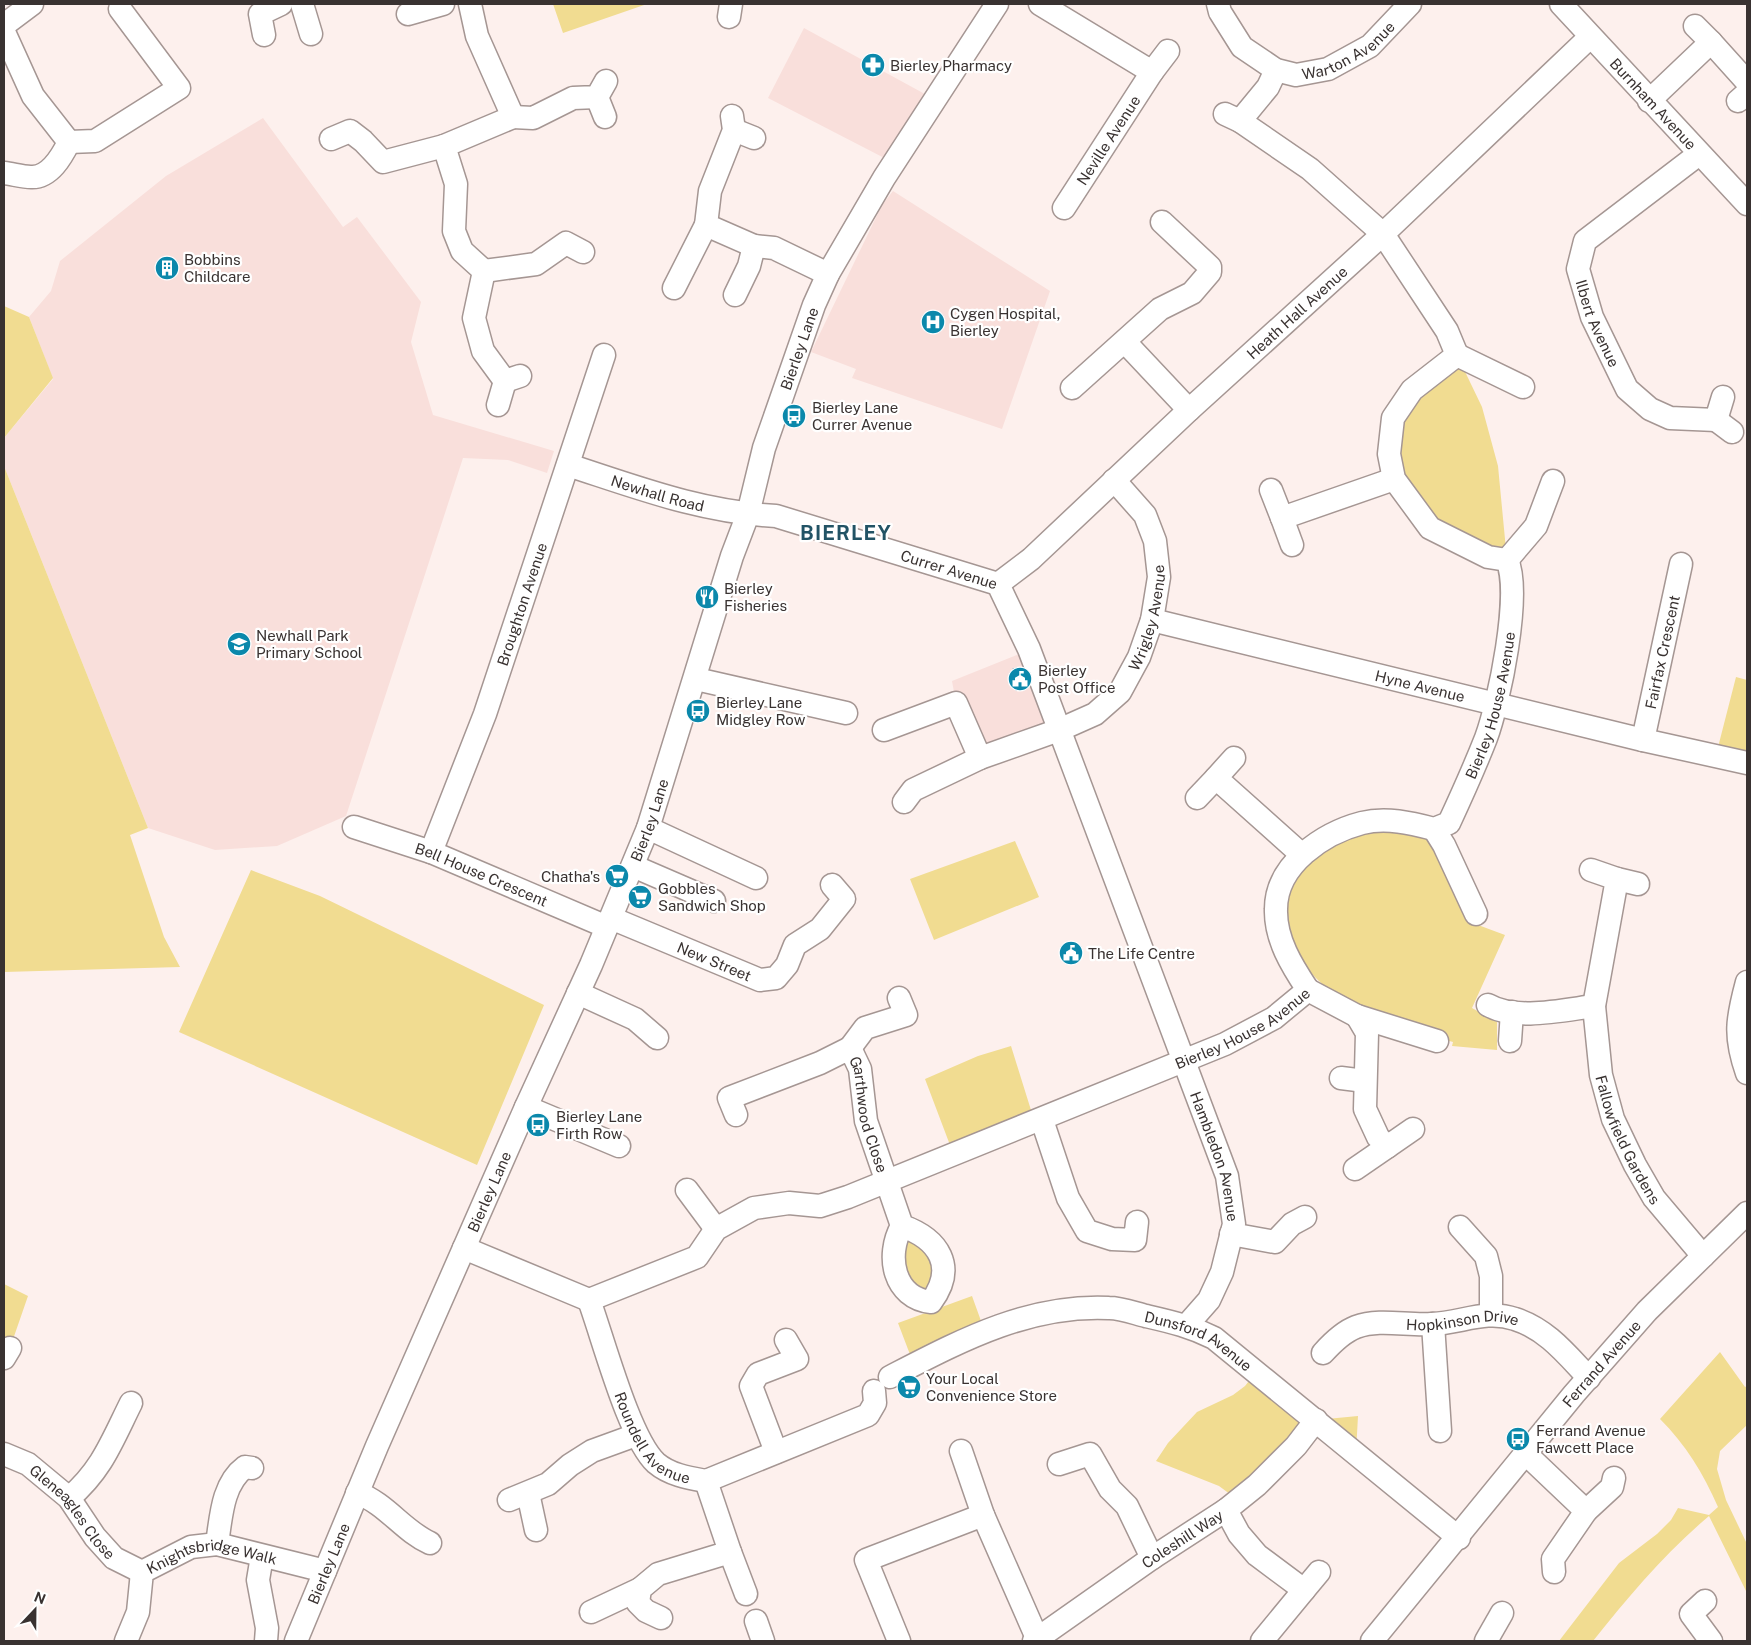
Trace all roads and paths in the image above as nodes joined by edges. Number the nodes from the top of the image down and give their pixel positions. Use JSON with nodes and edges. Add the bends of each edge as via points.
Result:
{"nodes":[{"id":1,"x":32,"y":4,"type":"edge"},
{"id":2,"x":281,"y":4,"type":"edge"},
{"id":3,"x":302,"y":4,"type":"edge"},
{"id":4,"x":443,"y":4,"type":"edge"},
{"id":5,"x":470,"y":4,"type":"edge"},
{"id":6,"x":997,"y":4,"type":"edge"},
{"id":7,"x":1040,"y":4,"type":"edge"},
{"id":8,"x":1218,"y":4,"type":"edge"},
{"id":9,"x":1410,"y":4,"type":"edge"},
{"id":10,"x":1561,"y":4,"type":"edge"},
{"id":11,"x":117,"y":5,"type":"edge"},
{"id":12,"x":408,"y":14,"type":"dead end"},
{"id":13,"x":4,"y":26,"type":"edge"},
{"id":14,"x":1695,"y":26,"type":"dead end"},
{"id":15,"x":4,"y":32,"type":"edge"},
{"id":16,"x":311,"y":34,"type":"dead end"},
{"id":17,"x":264,"y":35,"type":"dead end"},
{"id":18,"x":1590,"y":37,"type":"junction"},
{"id":19,"x":1711,"y":42,"type":"junction"},
{"id":20,"x":1168,"y":51,"type":"dead end"},
{"id":21,"x":1276,"y":70,"type":"junction"},
{"id":22,"x":1152,"y":72,"type":"junction"},
{"id":23,"x":1744,"y":92,"type":"edge"},
{"id":24,"x":603,"y":98,"type":"dead end"},
{"id":25,"x":1649,"y":101,"type":"junction"},
{"id":26,"x":513,"y":117,"type":"junction"},
{"id":27,"x":343,"y":130,"type":"dead end"},
{"id":28,"x":754,"y":138,"type":"dead end"},
{"id":29,"x":69,"y":142,"type":"junction"},
{"id":30,"x":444,"y":146,"type":"junction"},
{"id":31,"x":1699,"y":154,"type":"junction"},
{"id":32,"x":4,"y":173,"type":"edge"},
{"id":33,"x":1747,"y":204,"type":"edge"},
{"id":34,"x":1064,"y":208,"type":"dead end"},
{"id":35,"x":1162,"y":222,"type":"dead end"},
{"id":36,"x":706,"y":225,"type":"junction"},
{"id":37,"x":1382,"y":234,"type":"junction"},
{"id":38,"x":754,"y":246,"type":"junction"},
{"id":39,"x":583,"y":252,"type":"dead end"},
{"id":40,"x":484,"y":271,"type":"junction"},
{"id":41,"x":828,"y":274,"type":"junction"},
{"id":42,"x":674,"y":288,"type":"dead end"},
{"id":43,"x":735,"y":295,"type":"dead end"},
{"id":44,"x":1125,"y":342,"type":"junction"},
{"id":45,"x":604,"y":355,"type":"dead end"},
{"id":46,"x":1457,"y":355,"type":"junction"},
{"id":47,"x":1523,"y":387,"type":"dead end"},
{"id":48,"x":1072,"y":388,"type":"dead end"},
{"id":49,"x":1723,"y":397,"type":"dead end"},
{"id":50,"x":498,"y":405,"type":"dead end"},
{"id":51,"x":1189,"y":410,"type":"junction"},
{"id":52,"x":568,"y":464,"type":"junction"},
{"id":53,"x":1394,"y":479,"type":"junction"},
{"id":54,"x":1114,"y":480,"type":"junction"},
{"id":55,"x":1553,"y":481,"type":"dead end"},
{"id":56,"x":1271,"y":490,"type":"dead end"},
{"id":57,"x":748,"y":514,"type":"junction"},
{"id":58,"x":1282,"y":518,"type":"junction"},
{"id":59,"x":1292,"y":545,"type":"dead end"},
{"id":60,"x":1507,"y":560,"type":"junction"},
{"id":61,"x":1681,"y":564,"type":"dead end"},
{"id":62,"x":998,"y":584,"type":"junction"},
{"id":63,"x":1152,"y":620,"type":"junction"},
{"id":64,"x":696,"y":678,"type":"junction"},
{"id":65,"x":1495,"y":703,"type":"junction"},
{"id":66,"x":846,"y":713,"type":"dead end"},
{"id":67,"x":884,"y":730,"type":"dead end"},
{"id":68,"x":1060,"y":730,"type":"junction"},
{"id":69,"x":1643,"y":740,"type":"junction"},
{"id":70,"x":980,"y":758,"type":"junction"},
{"id":71,"x":1234,"y":758,"type":"dead end"},
{"id":72,"x":1747,"y":762,"type":"edge"},
{"id":73,"x":1216,"y":778,"type":"junction"},
{"id":74,"x":1197,"y":798,"type":"dead end"},
{"id":75,"x":904,"y":802,"type":"dead end"},
{"id":76,"x":354,"y":827,"type":"dead end"},
{"id":77,"x":648,"y":828,"type":"junction"},
{"id":78,"x":1434,"y":829,"type":"junction"},
{"id":79,"x":431,"y":852,"type":"junction"},
{"id":80,"x":1301,"y":854,"type":"junction"},
{"id":81,"x":633,"y":866,"type":"junction"},
{"id":82,"x":1591,"y":870,"type":"dead end"},
{"id":83,"x":750,"y":871,"type":"dead end"},
{"id":84,"x":845,"y":899,"type":"dead end"},
{"id":85,"x":714,"y":902,"type":"dead end"},
{"id":86,"x":1476,"y":914,"type":"dead end"},
{"id":87,"x":609,"y":922,"type":"junction"},
{"id":88,"x":1747,"y":982,"type":"edge"},
{"id":89,"x":1308,"y":990,"type":"junction"},
{"id":90,"x":578,"y":993,"type":"junction"},
{"id":91,"x":1488,"y":1005,"type":"dead end"},
{"id":92,"x":1594,"y":1006,"type":"junction"},
{"id":93,"x":909,"y":1011,"type":"dead end"},
{"id":94,"x":1512,"y":1012,"type":"junction"},
{"id":95,"x":1357,"y":1016,"type":"junction"},
{"id":96,"x":657,"y":1038,"type":"dead end"},
{"id":97,"x":1510,"y":1040,"type":"dead end"},
{"id":98,"x":1437,"y":1041,"type":"dead end"},
{"id":99,"x":850,"y":1048,"type":"junction"},
{"id":100,"x":1184,"y":1062,"type":"junction"},
{"id":101,"x":1747,"y":1073,"type":"edge"},
{"id":102,"x":1341,"y":1078,"type":"dead end"},
{"id":103,"x":1365,"y":1081,"type":"junction"},
{"id":104,"x":526,"y":1108,"type":"junction"},
{"id":105,"x":736,"y":1115,"type":"dead end"},
{"id":106,"x":1042,"y":1120,"type":"junction"},
{"id":107,"x":1413,"y":1129,"type":"dead end"},
{"id":108,"x":619,"y":1146,"type":"dead end"},
{"id":109,"x":1387,"y":1147,"type":"junction"},
{"id":110,"x":1355,"y":1169,"type":"dead end"},
{"id":111,"x":888,"y":1181,"type":"junction"},
{"id":112,"x":687,"y":1190,"type":"dead end"},
{"id":113,"x":1305,"y":1217,"type":"dead end"},
{"id":114,"x":1137,"y":1222,"type":"dead end"},
{"id":115,"x":1744,"y":1223,"type":"edge"},
{"id":116,"x":902,"y":1226,"type":"dead end"},
{"id":117,"x":1460,"y":1226,"type":"dead end"},
{"id":118,"x":716,"y":1229,"type":"junction"},
{"id":119,"x":1231,"y":1234,"type":"junction"},
{"id":120,"x":464,"y":1248,"type":"junction"},
{"id":121,"x":1703,"y":1256,"type":"junction"},
{"id":122,"x":589,"y":1300,"type":"junction"},
{"id":123,"x":1491,"y":1313,"type":"junction"},
{"id":124,"x":1433,"y":1324,"type":"junction"},
{"id":125,"x":1187,"y":1325,"type":"junction"},
{"id":126,"x":786,"y":1340,"type":"dead end"},
{"id":127,"x":1324,"y":1353,"type":"dead end"},
{"id":128,"x":1589,"y":1378,"type":"junction"},
{"id":129,"x":882,"y":1384,"type":"joint"},
{"id":130,"x":131,"y":1403,"type":"dead end"},
{"id":131,"x":1316,"y":1420,"type":"junction"},
{"id":132,"x":1440,"y":1431,"type":"dead end"},
{"id":133,"x":636,"y":1436,"type":"junction"},
{"id":134,"x":961,"y":1451,"type":"dead end"},
{"id":135,"x":776,"y":1452,"type":"junction"},
{"id":136,"x":4,"y":1454,"type":"edge"},
{"id":137,"x":1526,"y":1454,"type":"junction"},
{"id":138,"x":1059,"y":1464,"type":"dead end"},
{"id":139,"x":252,"y":1468,"type":"dead end"},
{"id":140,"x":706,"y":1481,"type":"junction"},
{"id":141,"x":1616,"y":1484,"type":"dead end"},
{"id":142,"x":357,"y":1493,"type":"junction"},
{"id":143,"x":69,"y":1498,"type":"junction"},
{"id":144,"x":1226,"y":1510,"type":"junction"},
{"id":145,"x":1586,"y":1511,"type":"junction"},
{"id":146,"x":984,"y":1515,"type":"junction"},
{"id":147,"x":536,"y":1530,"type":"dead end"},
{"id":148,"x":1458,"y":1538,"type":"junction"},
{"id":149,"x":430,"y":1543,"type":"dead end"},
{"id":150,"x":217,"y":1544,"type":"junction"},
{"id":151,"x":730,"y":1552,"type":"junction"},
{"id":152,"x":262,"y":1556,"type":"junction"},
{"id":153,"x":1152,"y":1558,"type":"junction"},
{"id":154,"x":1547,"y":1564,"type":"dead end"},
{"id":155,"x":325,"y":1571,"type":"junction"},
{"id":156,"x":142,"y":1572,"type":"junction"},
{"id":157,"x":1319,"y":1572,"type":"dead end"},
{"id":158,"x":640,"y":1589,"type":"junction"},
{"id":159,"x":1304,"y":1590,"type":"junction"},
{"id":160,"x":746,"y":1594,"type":"dead end"},
{"id":161,"x":1705,"y":1601,"type":"dead end"},
{"id":162,"x":591,"y":1612,"type":"dead end"},
{"id":163,"x":1502,"y":1613,"type":"dead end"},
{"id":164,"x":661,"y":1618,"type":"dead end"},
{"id":165,"x":1036,"y":1640,"type":"edge"},
{"id":166,"x":126,"y":1641,"type":"edge"},
{"id":167,"x":266,"y":1641,"type":"edge"},
{"id":168,"x":296,"y":1641,"type":"edge"},
{"id":169,"x":899,"y":1641,"type":"edge"},
{"id":170,"x":1262,"y":1641,"type":"edge"},
{"id":171,"x":1374,"y":1641,"type":"edge"},
{"id":172,"x":1487,"y":1641,"type":"edge"},
{"id":173,"x":1711,"y":1641,"type":"edge"}],
"edges":[{"from":1,"to":13,"type":"street"},
{"from":2,"to":17,"type":"street","via":[[260,14]]},
{"from":3,"to":16,"type":"street"},
{"from":4,"to":12,"type":"street"},
{"from":5,"to":26,"type":"street","via":[[477,36]]},
{"from":6,"to":41,"type":"street","name":"Bierley Lane","via":[[884,178]]},
{"from":7,"to":22,"type":"street"},
{"from":8,"to":21,"type":"street","name":"Warton Avenue","via":[[1242,47]]},
{"from":9,"to":21,"type":"street","name":"Warton Avenue","via":[[1370,46],[1328,69],[1296,75]]},
{"from":10,"to":18,"type":"street","name":"Burnham Avenue"},
{"from":11,"to":29,"type":"street","via":[[179,88],[95,141]]},
{"from":14,"to":19,"type":"street"},
{"from":15,"to":29,"type":"street","via":[[33,96]]},
{"from":18,"to":25,"type":"street","name":"Burnham Avenue"},
{"from":18,"to":37,"type":"street","name":"Heath Hall Avenue"},
{"from":19,"to":23,"type":"street"},
{"from":19,"to":25,"type":"street"},
{"from":20,"to":22,"type":"street"},
{"from":21,"to":37,"type":"street","via":[[1268,87],[1232,118],[1310,169]]},
{"from":22,"to":34,"type":"street","name":"Neville Avenue"},
{"from":24,"to":26,"type":"street","via":[[573,98],[533,118]]},
{"from":25,"to":31,"type":"street","name":"Burnham Avenue"},
{"from":26,"to":30,"type":"street"},
{"from":27,"to":30,"type":"street","via":[[363,141],[383,162]]},
{"from":28,"to":36,"type":"street","via":[[733,123],[710,191]]},
{"from":29,"to":32,"type":"street","via":[[60,161],[39,176]]},
{"from":30,"to":40,"type":"street","via":[[456,184],[454,231],[462,251]]},
{"from":31,"to":33,"type":"street","name":"Burnham Avenue"},
{"from":31,"to":49,"type":"street","name":"Ilbert Avenue","via":[[1585,241],[1578,269],[1592,317],[1627,389],[1650,410],[1670,418],[1724,426]]},
{"from":35,"to":44,"type":"street","via":[[1210,267],[1210,272],[1192,293],[1160,310]]},
{"from":36,"to":38,"type":"street"},
{"from":36,"to":42,"type":"street"},
{"from":37,"to":46,"type":"street","via":[[1448,331]]},
{"from":37,"to":51,"type":"street","name":"Heath Hall Avenue"},
{"from":38,"to":41,"type":"street","via":[[774,248]]},
{"from":38,"to":43,"type":"street","via":[[749,266]]},
{"from":39,"to":40,"type":"street","via":[[566,243],[536,264]]},
{"from":40,"to":50,"type":"street","via":[[474,318],[483,351],[513,378]]},
{"from":41,"to":57,"type":"street","name":"Bierley Lane","via":[[764,448]]},
{"from":44,"to":48,"type":"street"},
{"from":44,"to":51,"type":"street"},
{"from":45,"to":52,"type":"street","name":"Broughton Avenue"},
{"from":46,"to":47,"type":"street"},
{"from":46,"to":53,"type":"street","via":[[1412,390],[1393,418],[1389,454]]},
{"from":51,"to":54,"type":"street","name":"Heath Hall Avenue"},
{"from":52,"to":57,"type":"street","name":"Newhall Road","via":[[682,502]]},
{"from":52,"to":79,"type":"street","name":"Broughton Avenue","via":[[486,714]]},
{"from":53,"to":58,"type":"street"},
{"from":53,"to":60,"type":"street","via":[[1430,528],[1488,557]]},
{"from":54,"to":62,"type":"street","name":"Heath Hall Avenue","via":[[1031,559]]},
{"from":54,"to":63,"type":"street","name":"Wrigley Avenue","via":[[1145,514],[1155,541],[1159,577]]},
{"from":55,"to":60,"type":"street","via":[[1536,526]]},
{"from":56,"to":58,"type":"street"},
{"from":57,"to":62,"type":"street","name":"Currer Avenue","via":[[776,516]]},
{"from":57,"to":64,"type":"street","name":"Bierley Lane","via":[[732,556]]},
{"from":58,"to":59,"type":"street"},
{"from":60,"to":65,"type":"street","name":"Bierley House Avenue","via":[[1512,570],[1511,622]]},
{"from":61,"to":69,"type":"street","name":"Fairfax Crescent"},
{"from":62,"to":68,"type":"street","name":"Currer Avenue","via":[[1029,650]]},
{"from":63,"to":65,"type":"street","name":"Hyne Avenue"},
{"from":63,"to":68,"type":"street","name":"Wrigley Avenue","via":[[1139,657],[1120,692],[1095,714]]},
{"from":64,"to":66,"type":"street"},
{"from":64,"to":77,"type":"street","name":"Bierley Lane"},
{"from":65,"to":69,"type":"street","name":"Hyne Avenue"},
{"from":65,"to":78,"type":"street","name":"Bierley House Avenue","via":[[1486,737],[1449,823]]},
{"from":67,"to":70,"type":"street","via":[[955,698]]},
{"from":68,"to":70,"type":"street","name":"Wrigley Avenue"},
{"from":68,"to":100,"type":"street","name":"Hambledon Avenue"},
{"from":69,"to":72,"type":"street","name":"Hyne Avenue"},
{"from":70,"to":75,"type":"street","name":"Wrigley Avenue","via":[[913,790]]},
{"from":71,"to":73,"type":"street"},
{"from":73,"to":74,"type":"street"},
{"from":73,"to":80,"type":"street"},
{"from":76,"to":79,"type":"street","name":"Bell House Crescent"},
{"from":77,"to":81,"type":"street","name":"Bierley Lane"},
{"from":77,"to":83,"type":"street"},
{"from":78,"to":80,"type":"street","name":"Bierley House Avenue","via":[[1408,822],[1363,823]]},
{"from":78,"to":86,"type":"street"},
{"from":79,"to":87,"type":"street","name":"Bell House Crescent"},
{"from":80,"to":89,"type":"street","name":"Bierley House Avenue","via":[[1281,883],[1276,908],[1289,961]]},
{"from":81,"to":85,"type":"street"},
{"from":81,"to":87,"type":"street","name":"Bierley Lane"},
{"from":82,"to":92,"type":"street","name":"Fallowfield Gardens","via":[[1627,881]]},
{"from":84,"to":87,"type":"street","name":"New Street","via":[[820,929],[795,945],[787,966],[776,978],[760,980]]},
{"from":87,"to":90,"type":"street","name":"Bierley Lane"},
{"from":88,"to":101,"type":"street","via":[[1738,1015],[1738,1049]]},
{"from":89,"to":95,"type":"street"},
{"from":89,"to":100,"type":"street","name":"Bierley House Avenue","via":[[1274,1018]]},
{"from":90,"to":96,"type":"street","via":[[635,1019]]},
{"from":90,"to":104,"type":"street","name":"Bierley Lane"},
{"from":91,"to":94,"type":"street","via":[[1500,1012]]},
{"from":92,"to":94,"type":"street","via":[[1542,1013]]},
{"from":92,"to":121,"type":"street","name":"Fallowfield Gardens","via":[[1601,1075],[1613,1119],[1654,1198]]},
{"from":93,"to":99,"type":"street","name":"Garthwood Close","via":[[865,1028]]},
{"from":94,"to":97,"type":"street"},
{"from":95,"to":98,"type":"street"},
{"from":95,"to":103,"type":"street","via":[[1367,1033]]},
{"from":99,"to":105,"type":"street","name":"Garthwood Close","via":[[729,1098]]},
{"from":99,"to":111,"type":"street","name":"Garthwood Close","via":[[860,1069],[866,1121]]},
{"from":100,"to":106,"type":"street","name":"Bierley House Avenue","via":[[1066,1107]]},
{"from":100,"to":119,"type":"street","name":"Hambledon Avenue","via":[[1227,1176],[1234,1224]]},
{"from":102,"to":103,"type":"street"},
{"from":103,"to":109,"type":"street","via":[[1365,1109],[1378,1137]]},
{"from":104,"to":108,"type":"street"},
{"from":104,"to":120,"type":"street","name":"Bierley Lane"},
{"from":106,"to":111,"type":"street","name":"Bierley House Avenue"},
{"from":106,"to":114,"type":"street","via":[[1068,1198],[1087,1231],[1112,1239],[1135,1240]]},
{"from":107,"to":109,"type":"street"},
{"from":109,"to":110,"type":"street"},
{"from":111,"to":116,"type":"street","name":"Garthwood Close"},
{"from":111,"to":118,"type":"street","name":"Bierley House Avenue","via":[[820,1206],[789,1203],[754,1208]]},
{"from":112,"to":118,"type":"street"},
{"from":113,"to":119,"type":"street","via":[[1292,1224],[1276,1251]]},
{"from":115,"to":121,"type":"street","name":"Ferrand Avenue"},
{"from":117,"to":123,"type":"street","via":[[1486,1256],[1491,1276]]},
{"from":118,"to":122,"type":"street","name":"Bierley House Avenue","via":[[697,1257]]},
{"from":119,"to":125,"type":"street","name":"Hambledon Avenue","via":[[1222,1272],[1210,1300]]},
{"from":120,"to":122,"type":"street"},
{"from":120,"to":142,"type":"street","name":"Bierley Lane"},
{"from":121,"to":128,"type":"street","name":"Ferrand Avenue","via":[[1646,1312]]},
{"from":122,"to":133,"type":"street","name":"Roundell Avenue"},
{"from":123,"to":124,"type":"street","name":"Hopkinson Drive"},
{"from":123,"to":128,"type":"street","name":"Hopkinson Drive","via":[[1516,1319],[1548,1335]]},
{"from":124,"to":127,"type":"street","name":"Hopkinson Drive","via":[[1383,1322],[1355,1327],[1333,1341]]},
{"from":124,"to":132,"type":"street"},
{"from":125,"to":129,"type":"street","name":"Dunsford Avenue","via":[[1110,1308],[1063,1308],[1021,1317],[947,1348]]},
{"from":125,"to":131,"type":"street","name":"Dunsford Avenue","via":[[1214,1338]]},
{"from":126,"to":135,"type":"street","via":[[797,1359],[758,1374],[751,1386]]},
{"from":128,"to":137,"type":"street","name":"Ferrand Avenue"},
{"from":129,"to":135,"type":"street","name":"Roundell Avenue","via":[[868,1415]]},
{"from":130,"to":143,"type":"street","via":[[98,1468]]},
{"from":131,"to":144,"type":"street","name":"Coleshill Way","via":[[1296,1446]]},
{"from":131,"to":148,"type":"street","name":"Dunsford Avenue"},
{"from":133,"to":140,"type":"street","name":"Roundell Avenue","via":[[656,1463],[683,1477]]},
{"from":133,"to":147,"type":"street","via":[[592,1451],[548,1484],[518,1496]]},
{"from":134,"to":146,"type":"street"},
{"from":135,"to":140,"type":"street","name":"Roundell Avenue"},
{"from":136,"to":143,"type":"street","name":"Gleneagles Close","via":[[28,1464]]},
{"from":137,"to":145,"type":"street"},
{"from":137,"to":148,"type":"street","name":"Ferrand Avenue"},
{"from":138,"to":153,"type":"street","via":[[1096,1448],[1110,1489],[1127,1506]]},
{"from":139,"to":150,"type":"street","via":[[246,1467],[238,1472],[230,1486],[222,1510]]},
{"from":140,"to":151,"type":"street"},
{"from":141,"to":145,"type":"street"},
{"from":142,"to":149,"type":"street","via":[[371,1498],[420,1539]]},
{"from":142,"to":155,"type":"street","name":"Bierley Lane"},
{"from":143,"to":156,"type":"street","name":"Gleneagles Close","via":[[95,1537],[114,1558]]},
{"from":144,"to":153,"type":"street","name":"Coleshill Way"},
{"from":144,"to":159,"type":"street","via":[[1239,1534],[1258,1555]]},
{"from":145,"to":154,"type":"street"},
{"from":146,"to":165,"type":"street"},
{"from":146,"to":169,"type":"street","via":[[866,1560]]},
{"from":148,"to":171,"type":"street","name":"Ferrand Avenue"},
{"from":150,"to":152,"type":"street","name":"Knightsbridge Walk"},
{"from":150,"to":156,"type":"street","name":"Knightsbridge Walk","via":[[190,1547]]},
{"from":151,"to":158,"type":"street","via":[[658,1574]]},
{"from":151,"to":160,"type":"street"},
{"from":152,"to":155,"type":"street","name":"Knightsbridge Walk"},
{"from":152,"to":167,"type":"street","via":[[258,1580],[267,1628]]},
{"from":153,"to":165,"type":"street","name":"Coleshill Way"},
{"from":155,"to":168,"type":"street","name":"Bierley Lane"},
{"from":156,"to":166,"type":"street","name":"Knightsbridge Walk","via":[[138,1612]]},
{"from":157,"to":159,"type":"street"},
{"from":158,"to":162,"type":"street"},
{"from":158,"to":164,"type":"street","via":[[638,1603]]},
{"from":159,"to":170,"type":"street"},
{"from":161,"to":173,"type":"street","via":[[1691,1614]]},
{"from":163,"to":172,"type":"street"}]}
